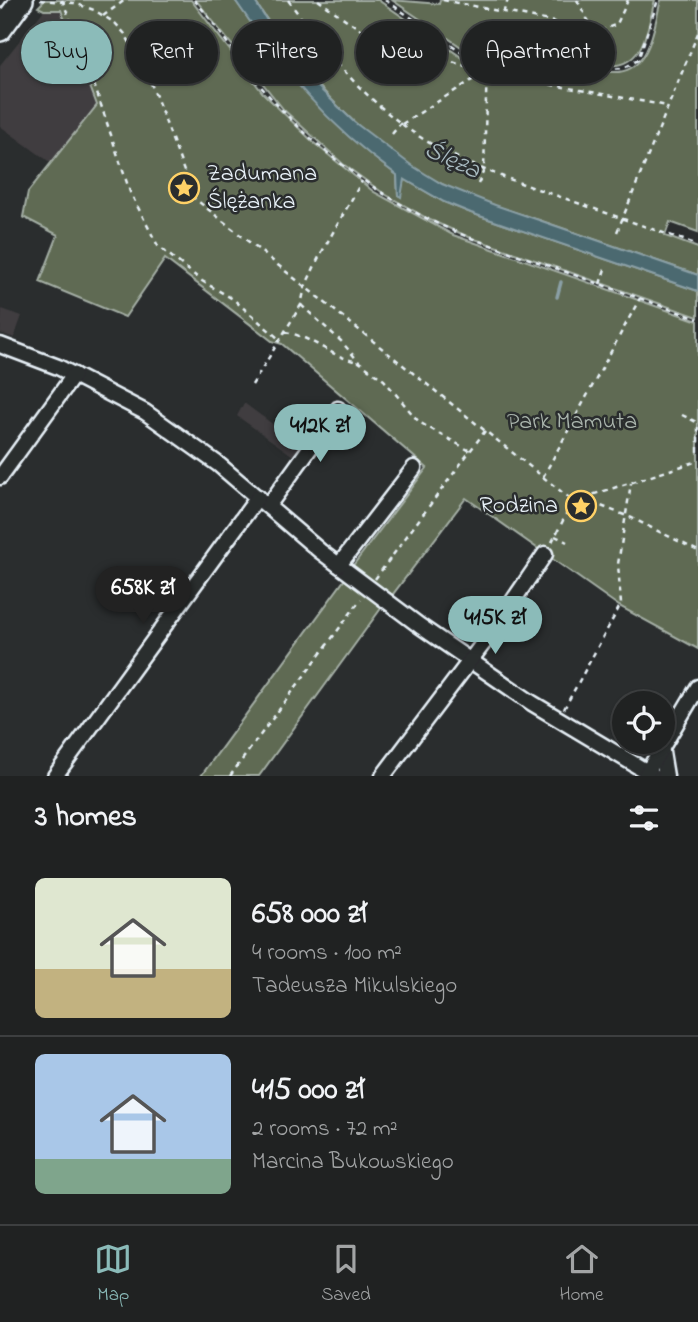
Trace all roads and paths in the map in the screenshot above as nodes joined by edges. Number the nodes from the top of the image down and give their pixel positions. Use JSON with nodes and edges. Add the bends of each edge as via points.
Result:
{"nodes":[{"id":1,"x":22,"y":0,"type":"edge"},
{"id":2,"x":40,"y":0,"type":"edge"},
{"id":3,"x":125,"y":0,"type":"edge"},
{"id":4,"x":194,"y":0,"type":"edge"},
{"id":5,"x":288,"y":0,"type":"edge"},
{"id":6,"x":318,"y":0,"type":"edge"},
{"id":7,"x":385,"y":0,"type":"edge"},
{"id":8,"x":443,"y":0,"type":"edge"},
{"id":9,"x":508,"y":0,"type":"edge"},
{"id":10,"x":577,"y":0,"type":"edge"},
{"id":11,"x":628,"y":0,"type":"edge"},
{"id":12,"x":658,"y":0,"type":"edge"},
{"id":13,"x":62,"y":1,"type":"edge"},
{"id":14,"x":450,"y":1,"type":"edge"},
{"id":15,"x":503,"y":13,"type":"junction"},
{"id":16,"x":103,"y":16,"type":"junction"},
{"id":17,"x":302,"y":20,"type":"joint"},
{"id":18,"x":543,"y":21,"type":"edge"},
{"id":19,"x":588,"y":21,"type":"edge"},
{"id":20,"x":615,"y":24,"type":"edge"},
{"id":21,"x":0,"y":30,"type":"edge"},
{"id":22,"x":698,"y":33,"type":"edge"},
{"id":23,"x":461,"y":51,"type":"edge"},
{"id":24,"x":461,"y":65,"type":"edge"},
{"id":25,"x":615,"y":68,"type":"edge"},
{"id":26,"x":466,"y":84,"type":"edge"},
{"id":27,"x":485,"y":84,"type":"edge"},
{"id":28,"x":550,"y":84,"type":"edge"},
{"id":29,"x":668,"y":106,"type":"junction"},
{"id":30,"x":401,"y":124,"type":"junction"},
{"id":31,"x":392,"y":134,"type":"dead end"},
{"id":32,"x":484,"y":170,"type":"junction"},
{"id":33,"x":362,"y":181,"type":"junction"},
{"id":34,"x":478,"y":184,"type":"dead end"},
{"id":35,"x":622,"y":218,"type":"junction"},
{"id":36,"x":618,"y":232,"type":"dead end"},
{"id":37,"x":698,"y":245,"type":"edge"},
{"id":38,"x":605,"y":269,"type":"dead end"},
{"id":39,"x":600,"y":284,"type":"junction"},
{"id":40,"x":305,"y":287,"type":"junction"},
{"id":41,"x":639,"y":298,"type":"junction"},
{"id":42,"x":300,"y":305,"type":"junction"},
{"id":43,"x":698,"y":319,"type":"edge"},
{"id":44,"x":285,"y":332,"type":"junction"},
{"id":45,"x":278,"y":338,"type":"junction"},
{"id":46,"x":0,"y":345,"type":"edge"},
{"id":47,"x":359,"y":362,"type":"junction"},
{"id":48,"x":74,"y":375,"type":"junction"},
{"id":49,"x":252,"y":385,"type":"dead end"},
{"id":50,"x":338,"y":409,"type":"dead end"},
{"id":51,"x":682,"y":415,"type":"dead end"},
{"id":52,"x":698,"y":425,"type":"edge"},
{"id":53,"x":485,"y":431,"type":"junction"},
{"id":54,"x":470,"y":451,"type":"junction"},
{"id":55,"x":698,"y":456,"type":"edge"},
{"id":56,"x":5,"y":458,"type":"edge"},
{"id":57,"x":698,"y":461,"type":"edge"},
{"id":58,"x":414,"y":468,"type":"dead end"},
{"id":59,"x":0,"y":477,"type":"edge"},
{"id":60,"x":543,"y":477,"type":"junction"},
{"id":61,"x":631,"y":483,"type":"junction"},
{"id":62,"x":581,"y":499,"type":"junction"},
{"id":63,"x":263,"y":501,"type":"junction"},
{"id":64,"x":573,"y":501,"type":"junction"},
{"id":65,"x":626,"y":516,"type":"junction"},
{"id":66,"x":555,"y":536,"type":"junction"},
{"id":67,"x":566,"y":542,"type":"dead end"},
{"id":68,"x":698,"y":551,"type":"edge"},
{"id":69,"x":545,"y":554,"type":"joint"},
{"id":70,"x":339,"y":565,"type":"junction"},
{"id":71,"x":371,"y":584,"type":"dead end"},
{"id":72,"x":365,"y":594,"type":"dead end"},
{"id":73,"x":469,"y":660,"type":"junction"},
{"id":74,"x":698,"y":687,"type":"edge"},
{"id":75,"x":561,"y":716,"type":"dead end"},
{"id":76,"x":675,"y":729,"type":"edge"},
{"id":77,"x":661,"y":754,"type":"edge"},
{"id":78,"x":662,"y":754,"type":"edge"},
{"id":79,"x":649,"y":775,"type":"edge"},
{"id":80,"x":54,"y":776,"type":"edge"},
{"id":81,"x":230,"y":776,"type":"edge"},
{"id":82,"x":383,"y":776,"type":"edge"},
{"id":83,"x":666,"y":776,"type":"edge"}],
"edges":[{"from":1,"to":21,"type":"main road"},
{"from":2,"to":13,"type":"path"},
{"from":3,"to":16,"type":"path"},
{"from":4,"to":33,"type":"path","via":[[265,92]]},
{"from":5,"to":17,"type":"path"},
{"from":6,"to":24,"type":"path","via":[[377,39]]},
{"from":7,"to":23,"type":"path"},
{"from":8,"to":14,"type":"path"},
{"from":9,"to":15,"type":"path"},
{"from":10,"to":19,"type":"path"},
{"from":11,"to":20,"type":"path"},
{"from":12,"to":25,"type":"path","via":[[641,55],[624,68]]},
{"from":13,"to":16,"type":"path"},
{"from":13,"to":45,"type":"path","via":[[130,192],[158,246],[233,299]]},
{"from":14,"to":15,"type":"path"},
{"from":15,"to":18,"type":"path"},
{"from":16,"to":40,"type":"path","via":[[125,34],[141,58],[194,198]]},
{"from":17,"to":30,"type":"path","via":[[336,63]]},
{"from":22,"to":29,"type":"path"},
{"from":26,"to":30,"type":"path"},
{"from":27,"to":32,"type":"path"},
{"from":28,"to":29,"type":"path"},
{"from":29,"to":35,"type":"path"},
{"from":30,"to":31,"type":"path"},
{"from":30,"to":32,"type":"path"},
{"from":32,"to":34,"type":"path"},
{"from":32,"to":35,"type":"path"},
{"from":33,"to":39,"type":"path","via":[[431,222]]},
{"from":33,"to":40,"type":"path"},
{"from":35,"to":36,"type":"path"},
{"from":35,"to":37,"type":"path"},
{"from":38,"to":39,"type":"path"},
{"from":39,"to":41,"type":"path"},
{"from":40,"to":42,"type":"path"},
{"from":40,"to":53,"type":"path"},
{"from":41,"to":43,"type":"path"},
{"from":41,"to":60,"type":"path"},
{"from":42,"to":44,"type":"path"},
{"from":42,"to":47,"type":"path"},
{"from":44,"to":45,"type":"path"},
{"from":44,"to":47,"type":"path","via":[[299,334],[338,358]]},
{"from":45,"to":49,"type":"path"},
{"from":46,"to":48,"type":"street"},
{"from":47,"to":54,"type":"path","via":[[384,380],[419,422]]},
{"from":48,"to":56,"type":"street"},
{"from":48,"to":63,"type":"street","via":[[145,412]]},
{"from":50,"to":63,"type":"street"},
{"from":51,"to":52,"type":"path"},
{"from":52,"to":55,"type":"path"},
{"from":53,"to":54,"type":"path"},
{"from":53,"to":60,"type":"path"},
{"from":54,"to":71,"type":"path"},
{"from":56,"to":59,"type":"street"},
{"from":57,"to":61,"type":"path"},
{"from":58,"to":70,"type":"street"},
{"from":60,"to":64,"type":"path"},
{"from":61,"to":62,"type":"path"},
{"from":61,"to":65,"type":"path"},
{"from":62,"to":64,"type":"path"},
{"from":62,"to":65,"type":"path"},
{"from":63,"to":70,"type":"street"},
{"from":63,"to":80,"type":"street"},
{"from":64,"to":66,"type":"path"},
{"from":65,"to":68,"type":"path"},
{"from":65,"to":75,"type":"path","via":[[618,564],[621,604]]},
{"from":66,"to":67,"type":"path"},
{"from":66,"to":69,"type":"path"},
{"from":69,"to":73,"type":"street"},
{"from":70,"to":73,"type":"street"},
{"from":72,"to":81,"type":"path"},
{"from":73,"to":79,"type":"street"},
{"from":73,"to":82,"type":"street"},
{"from":74,"to":76,"type":"street"},
{"from":77,"to":79,"type":"street"},
{"from":78,"to":83,"type":"street"}]}
